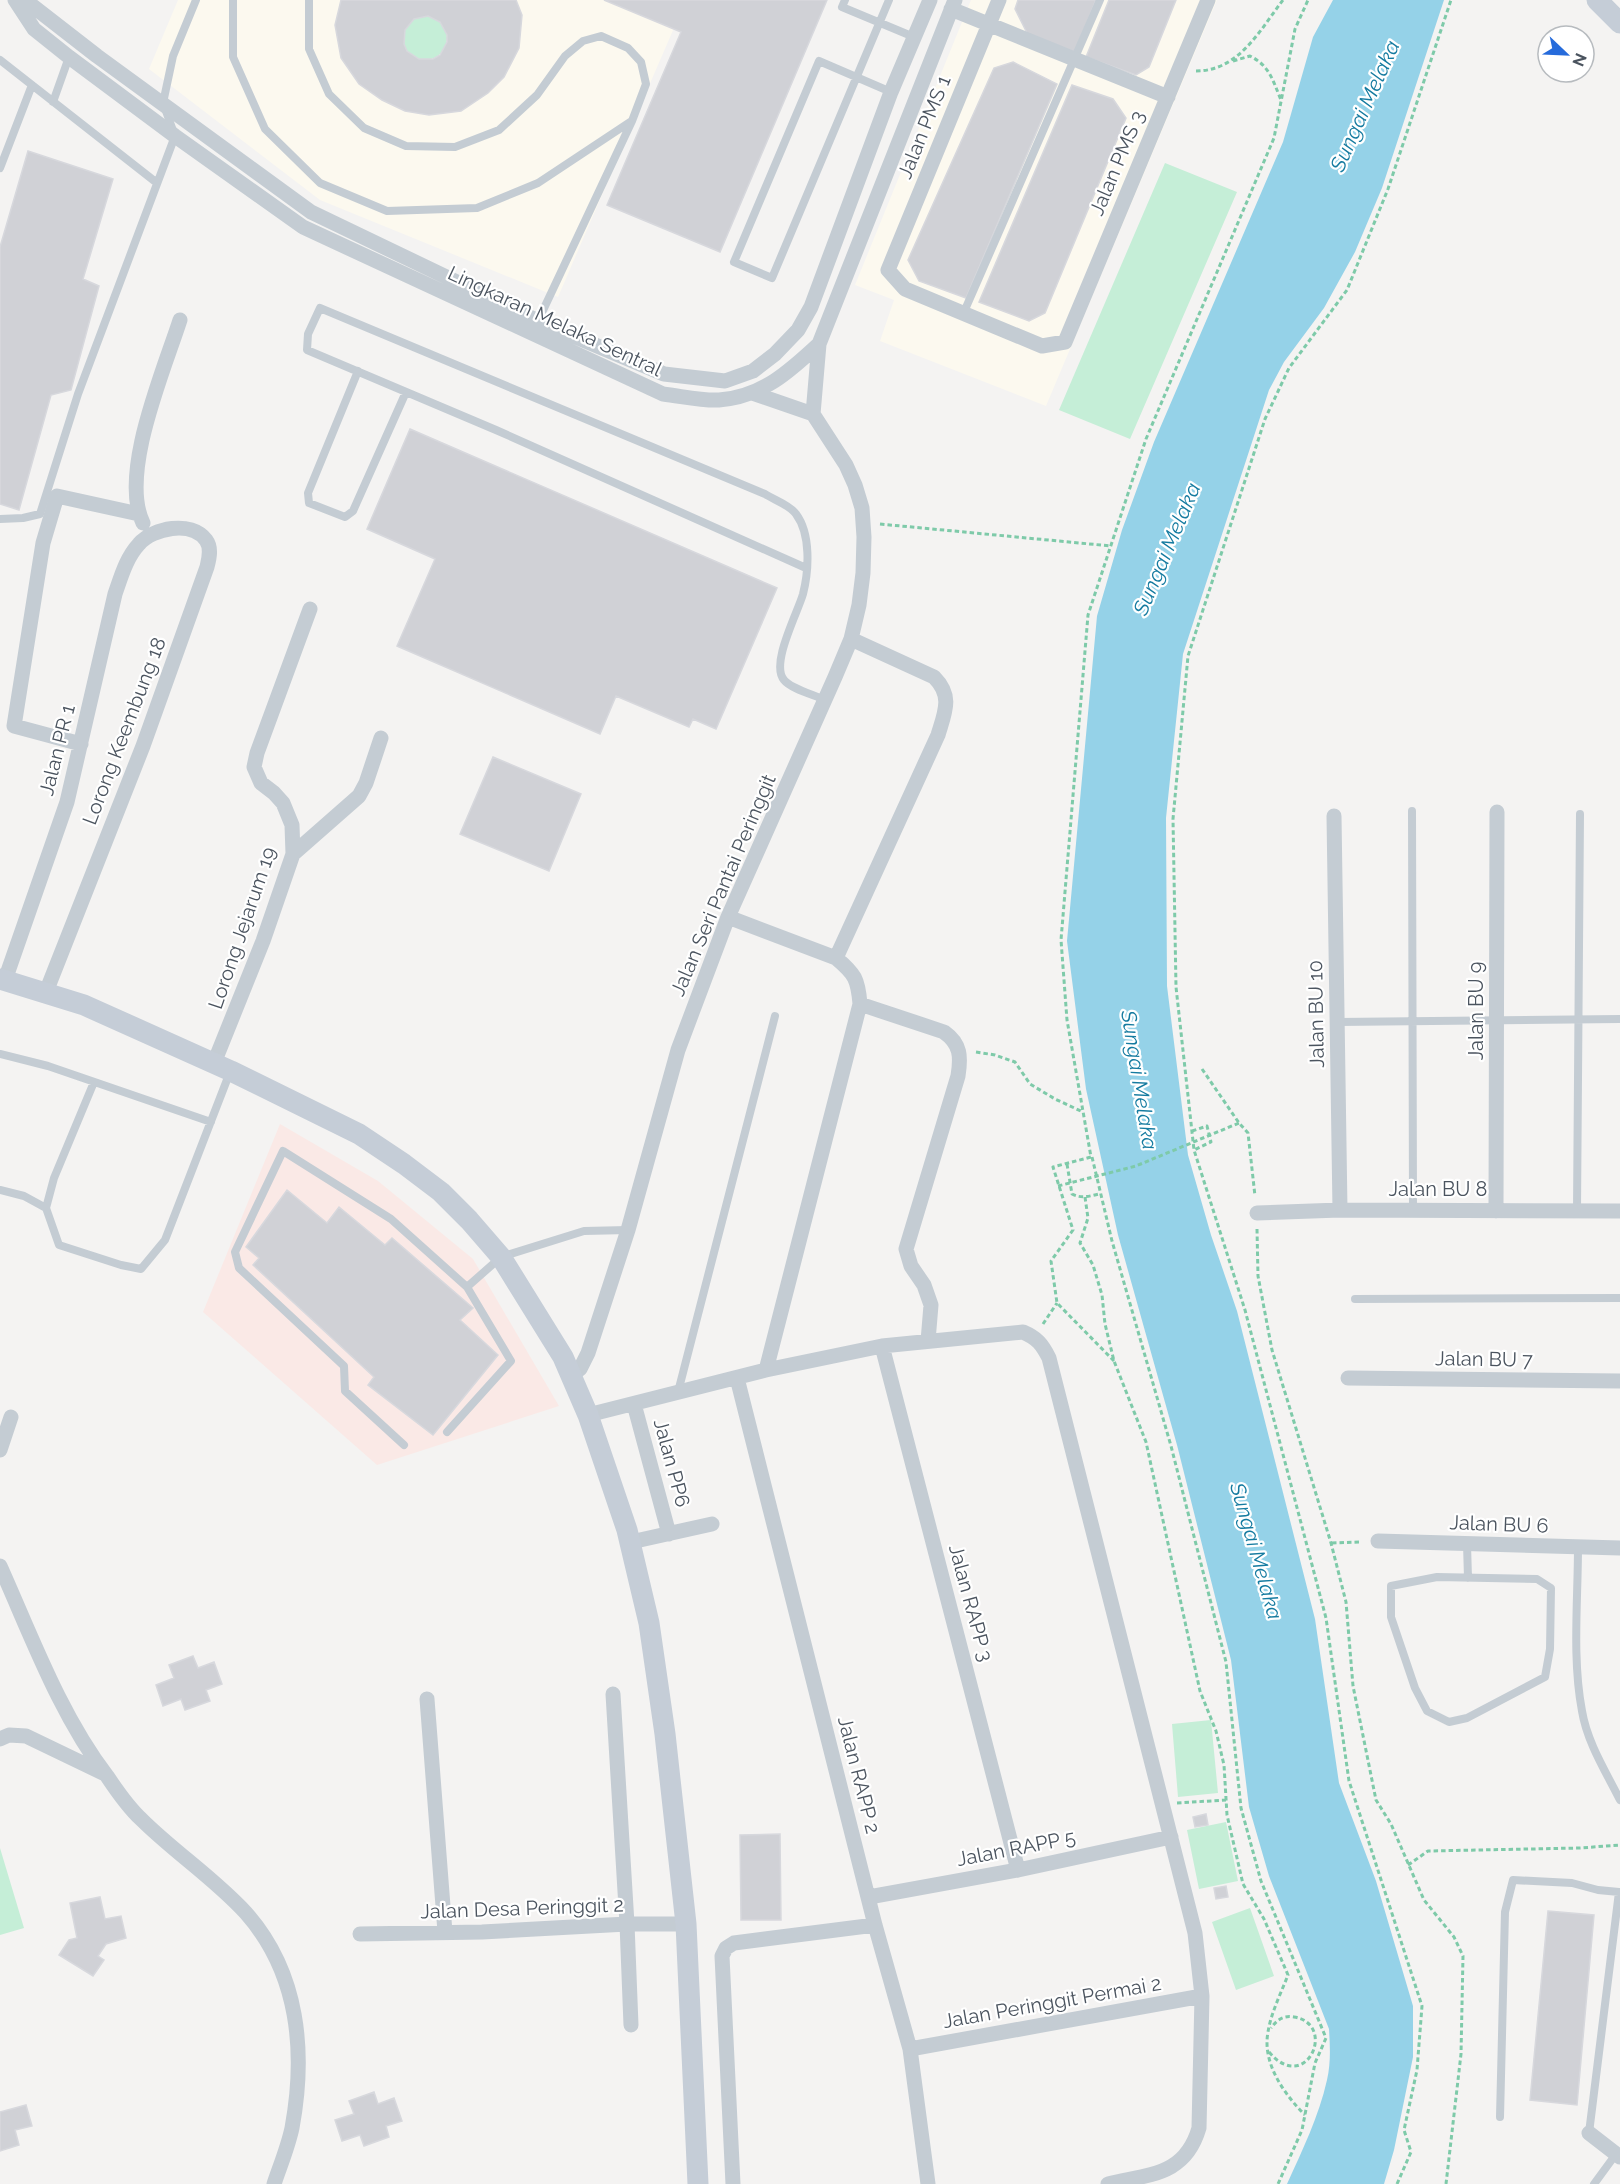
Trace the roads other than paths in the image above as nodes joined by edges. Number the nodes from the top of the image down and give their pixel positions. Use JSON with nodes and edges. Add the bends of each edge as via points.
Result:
{"nodes":[{"id":1,"x":15,"y":0,"type":"edge"},
{"id":2,"x":25,"y":0,"type":"edge"},
{"id":3,"x":196,"y":0,"type":"edge"},
{"id":4,"x":233,"y":0,"type":"edge"},
{"id":5,"x":309,"y":0,"type":"edge"},
{"id":6,"x":844,"y":0,"type":"edge"},
{"id":7,"x":889,"y":0,"type":"edge"},
{"id":8,"x":930,"y":0,"type":"edge"},
{"id":9,"x":999,"y":0,"type":"edge"},
{"id":10,"x":1100,"y":0,"type":"edge"},
{"id":11,"x":1208,"y":0,"type":"edge"},
{"id":12,"x":1597,"y":0,"type":"edge"},
{"id":13,"x":953,"y":4,"type":"edge"},
{"id":14,"x":880,"y":23,"type":"junction"},
{"id":15,"x":1620,"y":23,"type":"edge"},
{"id":16,"x":989,"y":24,"type":"junction"},
{"id":17,"x":914,"y":37,"type":"junction"},
{"id":18,"x":69,"y":57,"type":"junction"},
{"id":19,"x":1075,"y":59,"type":"junction"},
{"id":20,"x":0,"y":62,"type":"edge"},
{"id":21,"x":856,"y":77,"type":"junction"},
{"id":22,"x":32,"y":85,"type":"junction"},
{"id":23,"x":891,"y":92,"type":"junction"},
{"id":24,"x":1168,"y":97,"type":"junction"},
{"id":25,"x":53,"y":102,"type":"junction"},
{"id":26,"x":163,"y":103,"type":"junction"},
{"id":27,"x":632,"y":121,"type":"junction"},
{"id":28,"x":175,"y":136,"type":"junction"},
{"id":29,"x":0,"y":168,"type":"edge"},
{"id":30,"x":157,"y":183,"type":"junction"},
{"id":31,"x":964,"y":312,"type":"junction"},
{"id":32,"x":180,"y":320,"type":"dead end"},
{"id":33,"x":538,"y":321,"type":"junction"},
{"id":34,"x":819,"y":344,"type":"junction"},
{"id":35,"x":358,"y":371,"type":"junction"},
{"id":36,"x":406,"y":392,"type":"junction"},
{"id":37,"x":752,"y":393,"type":"junction"},
{"id":38,"x":813,"y":414,"type":"junction"},
{"id":39,"x":139,"y":514,"type":"junction"},
{"id":40,"x":0,"y":519,"type":"edge"},
{"id":41,"x":149,"y":534,"type":"junction"},
{"id":42,"x":806,"y":568,"type":"junction"},
{"id":43,"x":310,"y":609,"type":"dead end"},
{"id":44,"x":851,"y":639,"type":"junction"},
{"id":45,"x":825,"y":700,"type":"junction"},
{"id":46,"x":381,"y":738,"type":"dead end"},
{"id":47,"x":81,"y":744,"type":"junction"},
{"id":48,"x":1412,"y":811,"type":"dead end"},
{"id":49,"x":1497,"y":812,"type":"dead end"},
{"id":50,"x":1580,"y":814,"type":"dead end"},
{"id":51,"x":1334,"y":816,"type":"dead end"},
{"id":52,"x":293,"y":854,"type":"junction"},
{"id":53,"x":728,"y":917,"type":"junction"},
{"id":54,"x":836,"y":958,"type":"junction"},
{"id":55,"x":3,"y":979,"type":"edge"},
{"id":56,"x":46,"y":992,"type":"junction"},
{"id":57,"x":860,"y":1004,"type":"junction"},
{"id":58,"x":775,"y":1016,"type":"dead end"},
{"id":59,"x":1620,"y":1018,"type":"edge"},
{"id":60,"x":1578,"y":1019,"type":"junction"},
{"id":61,"x":1497,"y":1020,"type":"junction"},
{"id":62,"x":1338,"y":1022,"type":"junction"},
{"id":63,"x":1412,"y":1022,"type":"junction"},
{"id":64,"x":0,"y":1054,"type":"edge"},
{"id":65,"x":222,"y":1067,"type":"junction"},
{"id":66,"x":94,"y":1082,"type":"junction"},
{"id":67,"x":211,"y":1122,"type":"junction"},
{"id":68,"x":0,"y":1190,"type":"edge"},
{"id":69,"x":46,"y":1208,"type":"junction"},
{"id":70,"x":1340,"y":1210,"type":"junction"},
{"id":71,"x":1413,"y":1210,"type":"junction"},
{"id":72,"x":1496,"y":1211,"type":"junction"},
{"id":73,"x":1577,"y":1211,"type":"junction"},
{"id":74,"x":1620,"y":1211,"type":"edge"},
{"id":75,"x":1257,"y":1213,"type":"road end"},
{"id":76,"x":628,"y":1230,"type":"junction"},
{"id":77,"x":501,"y":1257,"type":"junction"},
{"id":78,"x":467,"y":1287,"type":"junction"},
{"id":79,"x":1620,"y":1298,"type":"edge"},
{"id":80,"x":1355,"y":1299,"type":"dead end"},
{"id":81,"x":928,"y":1341,"type":"junction"},
{"id":82,"x":882,"y":1346,"type":"junction"},
{"id":83,"x":766,"y":1370,"type":"junction"},
{"id":84,"x":570,"y":1374,"type":"junction"},
{"id":85,"x":736,"y":1378,"type":"junction"},
{"id":86,"x":1348,"y":1378,"type":"dead end"},
{"id":87,"x":1620,"y":1381,"type":"edge"},
{"id":88,"x":678,"y":1392,"type":"junction"},
{"id":89,"x":634,"y":1404,"type":"junction"},
{"id":90,"x":588,"y":1414,"type":"junction"},
{"id":91,"x":12,"y":1417,"type":"dead end"},
{"id":92,"x":447,"y":1432,"type":"dead end"},
{"id":93,"x":404,"y":1445,"type":"dead end"},
{"id":94,"x":0,"y":1450,"type":"edge"},
{"id":95,"x":712,"y":1524,"type":"dead end"},
{"id":96,"x":669,"y":1534,"type":"junction"},
{"id":97,"x":1378,"y":1541,"type":"road end"},
{"id":98,"x":631,"y":1542,"type":"junction"},
{"id":99,"x":1467,"y":1544,"type":"junction"},
{"id":100,"x":1578,"y":1547,"type":"junction"},
{"id":101,"x":1620,"y":1548,"type":"edge"},
{"id":102,"x":0,"y":1566,"type":"edge"},
{"id":103,"x":1468,"y":1578,"type":"junction"},
{"id":104,"x":613,"y":1694,"type":"dead end"},
{"id":105,"x":427,"y":1699,"type":"dead end"},
{"id":106,"x":0,"y":1739,"type":"edge"},
{"id":107,"x":105,"y":1774,"type":"junction"},
{"id":108,"x":1620,"y":1800,"type":"edge"},
{"id":109,"x":1171,"y":1837,"type":"junction"},
{"id":110,"x":1018,"y":1870,"type":"junction"},
{"id":111,"x":869,"y":1897,"type":"junction"},
{"id":112,"x":627,"y":1924,"type":"junction"},
{"id":113,"x":686,"y":1924,"type":"junction"},
{"id":114,"x":875,"y":1925,"type":"junction"},
{"id":115,"x":445,"y":1932,"type":"junction"},
{"id":116,"x":360,"y":1934,"type":"dead end"},
{"id":117,"x":1202,"y":1996,"type":"junction"},
{"id":118,"x":631,"y":2025,"type":"dead end"},
{"id":119,"x":910,"y":2049,"type":"junction"},
{"id":120,"x":1500,"y":2117,"type":"dead end"},
{"id":121,"x":1589,"y":2133,"type":"joint"},
{"id":122,"x":1619,"y":2153,"type":"edge"},
{"id":123,"x":274,"y":2184,"type":"edge"},
{"id":124,"x":698,"y":2184,"type":"edge"},
{"id":125,"x":733,"y":2184,"type":"edge"},
{"id":126,"x":928,"y":2184,"type":"edge"},
{"id":127,"x":1108,"y":2184,"type":"edge"},
{"id":128,"x":1594,"y":2184,"type":"edge"}],
"edges":[{"from":1,"to":18,"type":"street","name":"Lingkaran Melaka Sentral","via":[[34,29]]},
{"from":2,"to":26,"type":"street","name":"Lingkaran Melaka Sentral"},
{"from":3,"to":26,"type":"lane","via":[[173,56]]},
{"from":4,"to":27,"type":"lane","via":[[233,57],[265,129],[320,183],[387,211],[477,208],[538,183]]},
{"from":5,"to":27,"type":"lane","via":[[309,49],[329,94],[364,128],[405,146],[455,147],[499,130],[537,95],[565,56],[583,41],[601,36],[628,48],[641,62],[646,84]]},
{"from":6,"to":14,"type":"lane","via":[[842,7]]},
{"from":7,"to":14,"type":"lane"},
{"from":8,"to":17,"type":"street","name":"Lingkaran Melaka Sentral"},
{"from":9,"to":16,"type":"street","name":"Jalan PMS 1"},
{"from":10,"to":19,"type":"lane"},
{"from":11,"to":24,"type":"street","name":"Jalan PMS 3"},
{"from":12,"to":15,"type":"street"},
{"from":13,"to":16,"type":"street"},
{"from":13,"to":34,"type":"street","name":"Lingkaran Melaka Sentral"},
{"from":14,"to":17,"type":"lane"},
{"from":14,"to":21,"type":"lane"},
{"from":16,"to":19,"type":"street"},
{"from":16,"to":31,"type":"street","name":"Jalan PMS 1","via":[[888,270],[905,289]]},
{"from":17,"to":23,"type":"street","name":"Lingkaran Melaka Sentral"},
{"from":18,"to":25,"type":"lane"},
{"from":18,"to":28,"type":"street","name":"Lingkaran Melaka Sentral"},
{"from":19,"to":24,"type":"street"},
{"from":19,"to":31,"type":"lane"},
{"from":20,"to":22,"type":"lane"},
{"from":21,"to":21,"type":"lane","via":[[819,61],[734,262],[772,278]]},
{"from":21,"to":23,"type":"lane"},
{"from":22,"to":25,"type":"lane"},
{"from":22,"to":29,"type":"lane"},
{"from":23,"to":33,"type":"street","name":"Lingkaran Melaka Sentral","via":[[812,307],[798,330],[753,371],[725,381],[664,374]]},
{"from":24,"to":31,"type":"street","name":"Jalan PMS 3","via":[[1065,342],[1042,346]]},
{"from":25,"to":30,"type":"lane"},
{"from":26,"to":28,"type":"lane"},
{"from":26,"to":33,"type":"street","name":"Lingkaran Melaka Sentral","via":[[311,212]]},
{"from":27,"to":33,"type":"lane"},
{"from":28,"to":30,"type":"lane"},
{"from":28,"to":37,"type":"street","name":"Lingkaran Melaka Sentral","via":[[303,227],[663,394],[718,400]]},
{"from":30,"to":40,"type":"lane","via":[[78,394],[40,514]]},
{"from":32,"to":39,"type":"street","via":[[139,453]]},
{"from":34,"to":37,"type":"street","name":"Lingkaran Melaka Sentral","via":[[786,375]]},
{"from":34,"to":38,"type":"street"},
{"from":35,"to":36,"type":"lane"},
{"from":35,"to":36,"type":"lane","via":[[308,493],[309,502],[345,517],[353,511]]},
{"from":35,"to":42,"type":"lane","via":[[307,350],[308,334],[320,308],[765,494],[795,512],[807,536]]},
{"from":36,"to":42,"type":"lane"},
{"from":37,"to":38,"type":"street"},
{"from":38,"to":44,"type":"street","name":"Jalan Seri Pantai Peringgit","via":[[846,465],[862,508],[863,573]]},
{"from":39,"to":41,"type":"street"},
{"from":39,"to":47,"type":"street","via":[[57,496],[43,543],[14,726]]},
{"from":41,"to":47,"type":"street","name":"Jalan PR 1","via":[[125,565],[115,594]]},
{"from":41,"to":56,"type":"street","name":"Lorong Keembung 18","via":[[167,529],[197,533],[207,541],[207,567],[143,746]]},
{"from":42,"to":45,"type":"lane","via":[[804,592],[779,670],[791,686]]},
{"from":43,"to":52,"type":"street","name":"Lorong Jejarum 19","via":[[254,767],[261,783],[283,803],[292,825]]},
{"from":44,"to":45,"type":"street","name":"Jalan Seri Pantai Peringgit"},
{"from":44,"to":54,"type":"street","via":[[934,677],[947,699],[938,735]]},
{"from":45,"to":53,"type":"street","name":"Jalan Seri Pantai Peringgit"},
{"from":46,"to":52,"type":"street","via":[[359,796]]},
{"from":47,"to":55,"type":"street","name":"Jalan PR 1","via":[[66,802]]},
{"from":48,"to":63,"type":"lane"},
{"from":49,"to":61,"type":"street","name":"Jalan BU 9"},
{"from":50,"to":60,"type":"lane"},
{"from":51,"to":62,"type":"street","name":"Jalan BU 10"},
{"from":52,"to":65,"type":"street","name":"Lorong Jejarum 19"},
{"from":53,"to":54,"type":"street"},
{"from":53,"to":76,"type":"street","name":"Jalan Seri Pantai Peringgit","via":[[678,1050]]},
{"from":54,"to":57,"type":"street","via":[[858,984]]},
{"from":55,"to":56,"type":"street"},
{"from":56,"to":65,"type":"street"},
{"from":57,"to":81,"type":"street","via":[[944,1032],[959,1049],[958,1076],[906,1249],[931,1305]]},
{"from":57,"to":83,"type":"street"},
{"from":58,"to":88,"type":"lane"},
{"from":59,"to":60,"type":"lane"},
{"from":60,"to":61,"type":"lane"},
{"from":60,"to":73,"type":"lane"},
{"from":61,"to":63,"type":"lane"},
{"from":61,"to":72,"type":"street","name":"Jalan BU 9"},
{"from":62,"to":63,"type":"lane"},
{"from":62,"to":70,"type":"street","name":"Jalan BU 10"},
{"from":63,"to":71,"type":"lane"},
{"from":64,"to":66,"type":"lane"},
{"from":65,"to":67,"type":"lane"},
{"from":65,"to":77,"type":"street","via":[[359,1134],[404,1164],[441,1192]]},
{"from":66,"to":67,"type":"lane"},
{"from":66,"to":69,"type":"lane","via":[[54,1178]]},
{"from":67,"to":69,"type":"lane","via":[[165,1240],[141,1269],[59,1245]]},
{"from":68,"to":69,"type":"lane","via":[[24,1196]]},
{"from":70,"to":71,"type":"street","name":"Jalan BU 8"},
{"from":70,"to":75,"type":"street","name":"Jalan BU 8"},
{"from":71,"to":72,"type":"street","name":"Jalan BU 8"},
{"from":72,"to":73,"type":"street","name":"Jalan BU 8"},
{"from":73,"to":74,"type":"street","name":"Jalan BU 8"},
{"from":76,"to":77,"type":"lane","via":[[584,1231]]},
{"from":76,"to":84,"type":"street","name":"Jalan Seri Pantai Peringgit","via":[[585,1362]]},
{"from":77,"to":78,"type":"lane"},
{"from":77,"to":84,"type":"street"},
{"from":78,"to":92,"type":"lane","via":[[512,1361]]},
{"from":78,"to":93,"type":"lane","via":[[391,1219],[283,1151],[235,1252],[239,1268],[344,1366],[345,1391]]},
{"from":79,"to":80,"type":"lane"},
{"from":81,"to":82,"type":"street"},
{"from":81,"to":109,"type":"street","via":[[1023,1332],[1035,1337],[1049,1358]]},
{"from":82,"to":83,"type":"street"},
{"from":82,"to":110,"type":"street","name":"Jalan RAPP 3"},
{"from":83,"to":85,"type":"street"},
{"from":84,"to":90,"type":"street"},
{"from":85,"to":88,"type":"street"},
{"from":85,"to":111,"type":"street","name":"Jalan RAPP 2"},
{"from":86,"to":87,"type":"street","name":"Jalan BU 7"},
{"from":88,"to":89,"type":"street"},
{"from":89,"to":90,"type":"street"},
{"from":89,"to":96,"type":"street","name":"Jalan PP6"},
{"from":90,"to":98,"type":"street"},
{"from":91,"to":94,"type":"street"},
{"from":95,"to":96,"type":"street"},
{"from":96,"to":98,"type":"street"},
{"from":97,"to":99,"type":"street","name":"Jalan BU 6"},
{"from":98,"to":113,"type":"street","via":[[649,1623],[662,1712]]},
{"from":99,"to":100,"type":"street","name":"Jalan BU 6"},
{"from":99,"to":103,"type":"lane"},
{"from":100,"to":101,"type":"street","name":"Jalan BU 6"},
{"from":100,"to":108,"type":"lane","via":[[1582,1713],[1597,1756]]},
{"from":102,"to":107,"type":"street","via":[[68,1715]]},
{"from":103,"to":103,"type":"lane","via":[[1537,1579],[1551,1588],[1550,1649],[1545,1677],[1467,1718],[1449,1722],[1427,1712],[1415,1688],[1391,1617],[1391,1586],[1437,1577]]},
{"from":104,"to":112,"type":"street"},
{"from":105,"to":115,"type":"street"},
{"from":106,"to":107,"type":"street","via":[[26,1736]]},
{"from":107,"to":123,"type":"street","via":[[139,1818],[245,1913],[270,1946],[287,1982],[296,2024],[298,2072],[292,2129]]},
{"from":109,"to":110,"type":"street","name":"Jalan RAPP 5"},
{"from":109,"to":117,"type":"street","via":[[1195,1933]]},
{"from":110,"to":111,"type":"street","name":"Jalan RAPP 5"},
{"from":111,"to":114,"type":"street","name":"Jalan RAPP 2"},
{"from":112,"to":113,"type":"street","name":"Jalan Desa Peringgit 2"},
{"from":112,"to":115,"type":"street","name":"Jalan Desa Peringgit 2"},
{"from":112,"to":118,"type":"street"},
{"from":113,"to":124,"type":"street"},
{"from":114,"to":119,"type":"street","name":"Jalan RAPP 2"},
{"from":114,"to":125,"type":"street","via":[[734,1943],[726,1948],[722,1956]]},
{"from":115,"to":116,"type":"street","name":"Jalan Desa Peringgit 2"},
{"from":117,"to":119,"type":"street","name":"Jalan Peringgit Permai 2"},
{"from":117,"to":127,"type":"street","via":[[1199,2128],[1194,2144],[1171,2168]]},
{"from":119,"to":126,"type":"street","name":"Jalan RAPP 2"},
{"from":120,"to":121,"type":"lane","via":[[1505,1912],[1514,1880],[1572,1883],[1619,1892]]},
{"from":121,"to":122,"type":"street"},
{"from":122,"to":128,"type":"lane"}]}
